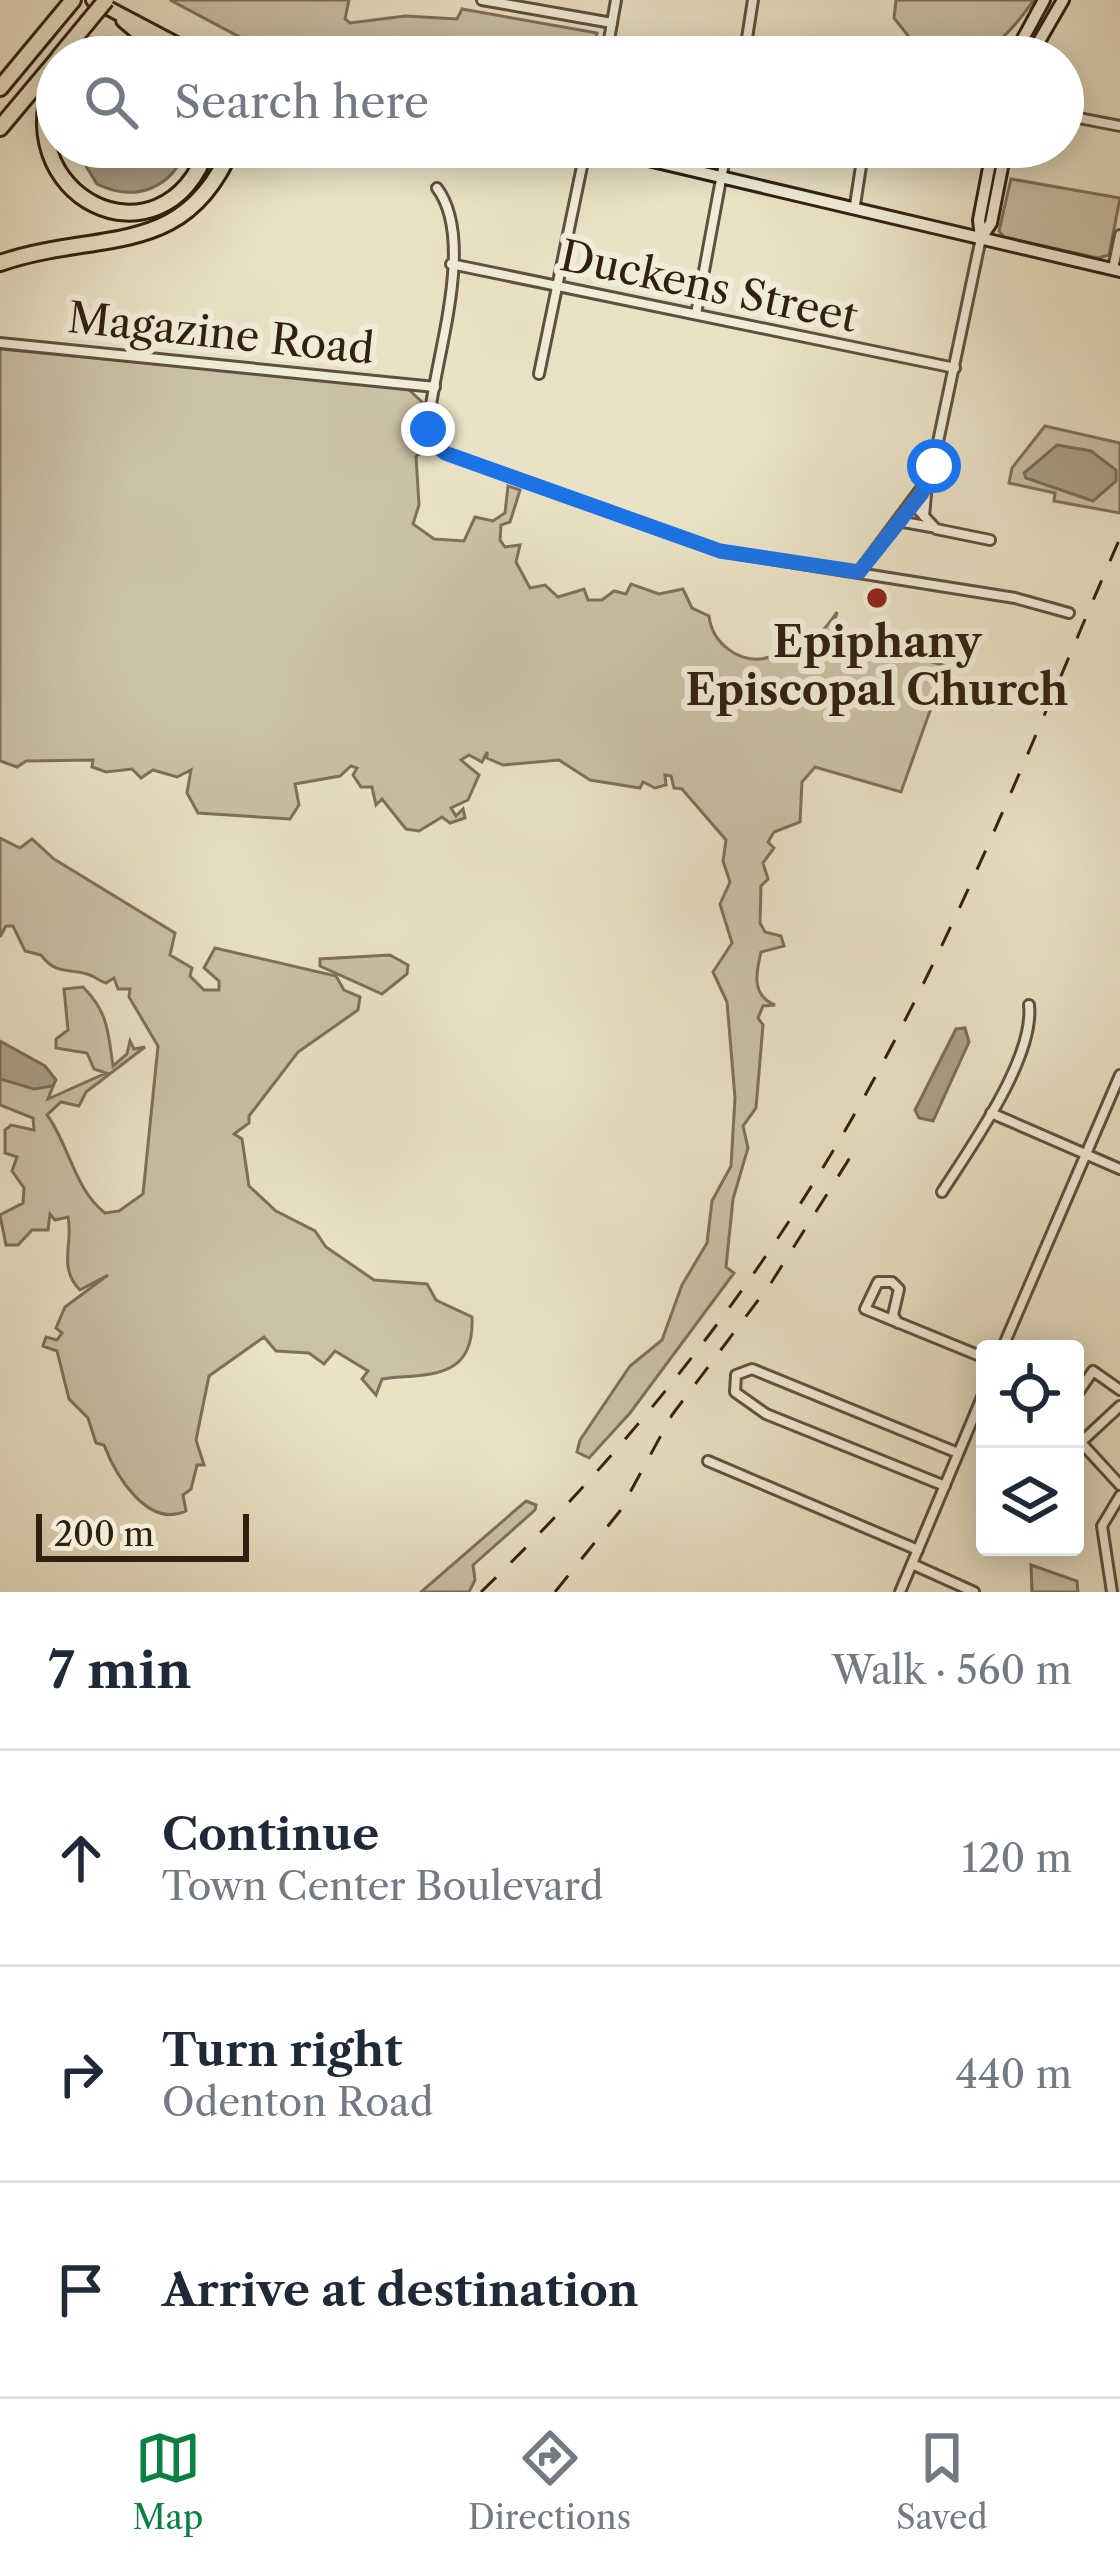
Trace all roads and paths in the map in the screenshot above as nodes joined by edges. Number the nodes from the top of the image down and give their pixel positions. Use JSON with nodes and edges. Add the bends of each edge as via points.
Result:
{"nodes":[{"id":1,"x":93,"y":0,"type":"edge"},
{"id":2,"x":106,"y":0,"type":"edge"},
{"id":3,"x":482,"y":0,"type":"edge"},
{"id":4,"x":616,"y":0,"type":"edge"},
{"id":5,"x":753,"y":0,"type":"edge"},
{"id":6,"x":1044,"y":0,"type":"edge"},
{"id":7,"x":1064,"y":0,"type":"edge"},
{"id":8,"x":70,"y":4,"type":"edge"},
{"id":9,"x":124,"y":20,"type":"junction"},
{"id":10,"x":612,"y":23,"type":"junction"},
{"id":11,"x":43,"y":36,"type":"edge"},
{"id":12,"x":77,"y":36,"type":"edge"},
{"id":13,"x":143,"y":36,"type":"edge"},
{"id":14,"x":157,"y":36,"type":"edge"},
{"id":15,"x":610,"y":36,"type":"edge"},
{"id":16,"x":747,"y":36,"type":"edge"},
{"id":17,"x":1024,"y":36,"type":"edge"},
{"id":18,"x":1043,"y":36,"type":"edge"},
{"id":19,"x":36,"y":45,"type":"edge"},
{"id":20,"x":36,"y":86,"type":"edge"},
{"id":21,"x":0,"y":88,"type":"edge"},
{"id":22,"x":1084,"y":119,"type":"edge"},
{"id":23,"x":1120,"y":126,"type":"edge"},
{"id":24,"x":0,"y":128,"type":"edge"},
{"id":25,"x":55,"y":168,"type":"edge"},
{"id":26,"x":198,"y":168,"type":"edge"},
{"id":27,"x":223,"y":168,"type":"edge"},
{"id":28,"x":584,"y":168,"type":"edge"},
{"id":29,"x":685,"y":168,"type":"edge"},
{"id":30,"x":724,"y":168,"type":"edge"},
{"id":31,"x":861,"y":168,"type":"edge"},
{"id":32,"x":988,"y":168,"type":"edge"},
{"id":33,"x":1002,"y":168,"type":"edge"},
{"id":34,"x":722,"y":176,"type":"junction"},
{"id":35,"x":437,"y":188,"type":"dead end"},
{"id":36,"x":855,"y":205,"type":"junction"},
{"id":37,"x":1120,"y":236,"type":"edge"},
{"id":38,"x":981,"y":238,"type":"junction"},
{"id":39,"x":0,"y":263,"type":"edge"},
{"id":40,"x":450,"y":264,"type":"junction"},
{"id":41,"x":1116,"y":270,"type":"edge"},
{"id":42,"x":559,"y":286,"type":"junction"},
{"id":43,"x":696,"y":314,"type":"junction"},
{"id":44,"x":0,"y":343,"type":"edge"},
{"id":45,"x":955,"y":368,"type":"junction"},
{"id":46,"x":539,"y":374,"type":"dead end"},
{"id":47,"x":435,"y":387,"type":"junction"},
{"id":48,"x":927,"y":484,"type":"junction"},
{"id":49,"x":913,"y":504,"type":"junction"},
{"id":50,"x":924,"y":518,"type":"junction"},
{"id":51,"x":897,"y":521,"type":"junction"},
{"id":52,"x":932,"y":526,"type":"junction"},
{"id":53,"x":990,"y":540,"type":"dead end"},
{"id":54,"x":859,"y":572,"type":"junction"},
{"id":55,"x":1069,"y":614,"type":"dead end"},
{"id":56,"x":1029,"y":1005,"type":"dead end"},
{"id":57,"x":1120,"y":1075,"type":"edge"},
{"id":58,"x":991,"y":1114,"type":"junction"},
{"id":59,"x":1086,"y":1154,"type":"junction"},
{"id":60,"x":1120,"y":1168,"type":"edge"},
{"id":61,"x":942,"y":1192,"type":"dead end"},
{"id":62,"x":898,"y":1323,"type":"junction"},
{"id":63,"x":1006,"y":1340,"type":"edge"},
{"id":64,"x":976,"y":1354,"type":"edge"},
{"id":65,"x":1084,"y":1384,"type":"edge"},
{"id":66,"x":1120,"y":1390,"type":"edge"},
{"id":67,"x":1120,"y":1406,"type":"edge"},
{"id":68,"x":976,"y":1411,"type":"edge"},
{"id":69,"x":1084,"y":1434,"type":"edge"},
{"id":70,"x":1084,"y":1447,"type":"edge"},
{"id":71,"x":958,"y":1453,"type":"junction"},
{"id":72,"x":708,"y":1461,"type":"dead end"},
{"id":73,"x":1120,"y":1485,"type":"edge"},
{"id":74,"x":945,"y":1486,"type":"junction"},
{"id":75,"x":1120,"y":1496,"type":"edge"},
{"id":76,"x":918,"y":1550,"type":"junction"},
{"id":77,"x":912,"y":1564,"type":"junction"},
{"id":78,"x":900,"y":1592,"type":"edge"},
{"id":79,"x":974,"y":1592,"type":"edge"},
{"id":80,"x":1112,"y":1592,"type":"edge"}],
"edges":[{"from":1,"to":9,"type":"main road"},
{"from":2,"to":12,"type":"highway","bridge":true},
{"from":3,"to":10,"type":"street"},
{"from":4,"to":10,"type":"street"},
{"from":5,"to":16,"type":"street"},
{"from":6,"to":17,"type":"main road"},
{"from":7,"to":18,"type":"main road"},
{"from":8,"to":11,"type":"highway"},
{"from":9,"to":13,"type":"highway"},
{"from":9,"to":14,"type":"main road"},
{"from":10,"to":15,"type":"street"},
{"from":19,"to":21,"type":"highway"},
{"from":20,"to":24,"type":"highway"},
{"from":22,"to":23,"type":"street"},
{"from":25,"to":26,"type":"highway","via":[[92,206],[130,213],[166,202]]},
{"from":27,"to":39,"type":"highway","via":[[202,202],[165,227]]},
{"from":28,"to":42,"type":"street"},
{"from":29,"to":34,"type":"main road"},
{"from":30,"to":34,"type":"street"},
{"from":31,"to":36,"type":"street"},
{"from":32,"to":38,"type":"main road"},
{"from":33,"to":38,"type":"main road","via":[[992,223]]},
{"from":34,"to":36,"type":"main road"},
{"from":34,"to":43,"type":"street"},
{"from":35,"to":40,"type":"street","via":[[452,212]]},
{"from":36,"to":38,"type":"main road"},
{"from":37,"to":41,"type":"street"},
{"from":38,"to":41,"type":"main road"},
{"from":38,"to":45,"type":"street"},
{"from":40,"to":42,"type":"street","name":"Duckens Street"},
{"from":40,"to":47,"type":"street"},
{"from":42,"to":43,"type":"street","name":"Duckens Street"},
{"from":42,"to":46,"type":"street"},
{"from":43,"to":45,"type":"street","name":"Duckens Street"},
{"from":44,"to":47,"type":"street","name":"Magazine Road"},
{"from":45,"to":48,"type":"street"},
{"from":47,"to":54,"type":"street","via":[[428,429],[445,453],[720,551]]},
{"from":48,"to":49,"type":"street"},
{"from":48,"to":50,"type":"street"},
{"from":49,"to":50,"type":"street"},
{"from":49,"to":51,"type":"street"},
{"from":50,"to":52,"type":"street"},
{"from":51,"to":52,"type":"street"},
{"from":51,"to":54,"type":"street"},
{"from":52,"to":53,"type":"street"},
{"from":54,"to":55,"type":"street"},
{"from":56,"to":58,"type":"street","via":[[1027,1031]]},
{"from":57,"to":59,"type":"street"},
{"from":58,"to":59,"type":"street"},
{"from":58,"to":61,"type":"street"},
{"from":59,"to":60,"type":"street"},
{"from":59,"to":63,"type":"street"},
{"from":62,"to":62,"type":"street","via":[[899,1288],[882,1280],[866,1310]]},
{"from":62,"to":64,"type":"street"},
{"from":65,"to":66,"type":"street","via":[[1093,1371]]},
{"from":67,"to":69,"type":"street"},
{"from":68,"to":71,"type":"street"},
{"from":70,"to":73,"type":"street"},
{"from":71,"to":74,"type":"street"},
{"from":71,"to":74,"type":"street","via":[[752,1369],[736,1376],[735,1392],[754,1407]]},
{"from":72,"to":76,"type":"street"},
{"from":74,"to":76,"type":"street"},
{"from":75,"to":80,"type":"street","via":[[1102,1526]]},
{"from":76,"to":77,"type":"street"},
{"from":77,"to":78,"type":"street"},
{"from":77,"to":79,"type":"street"}]}
